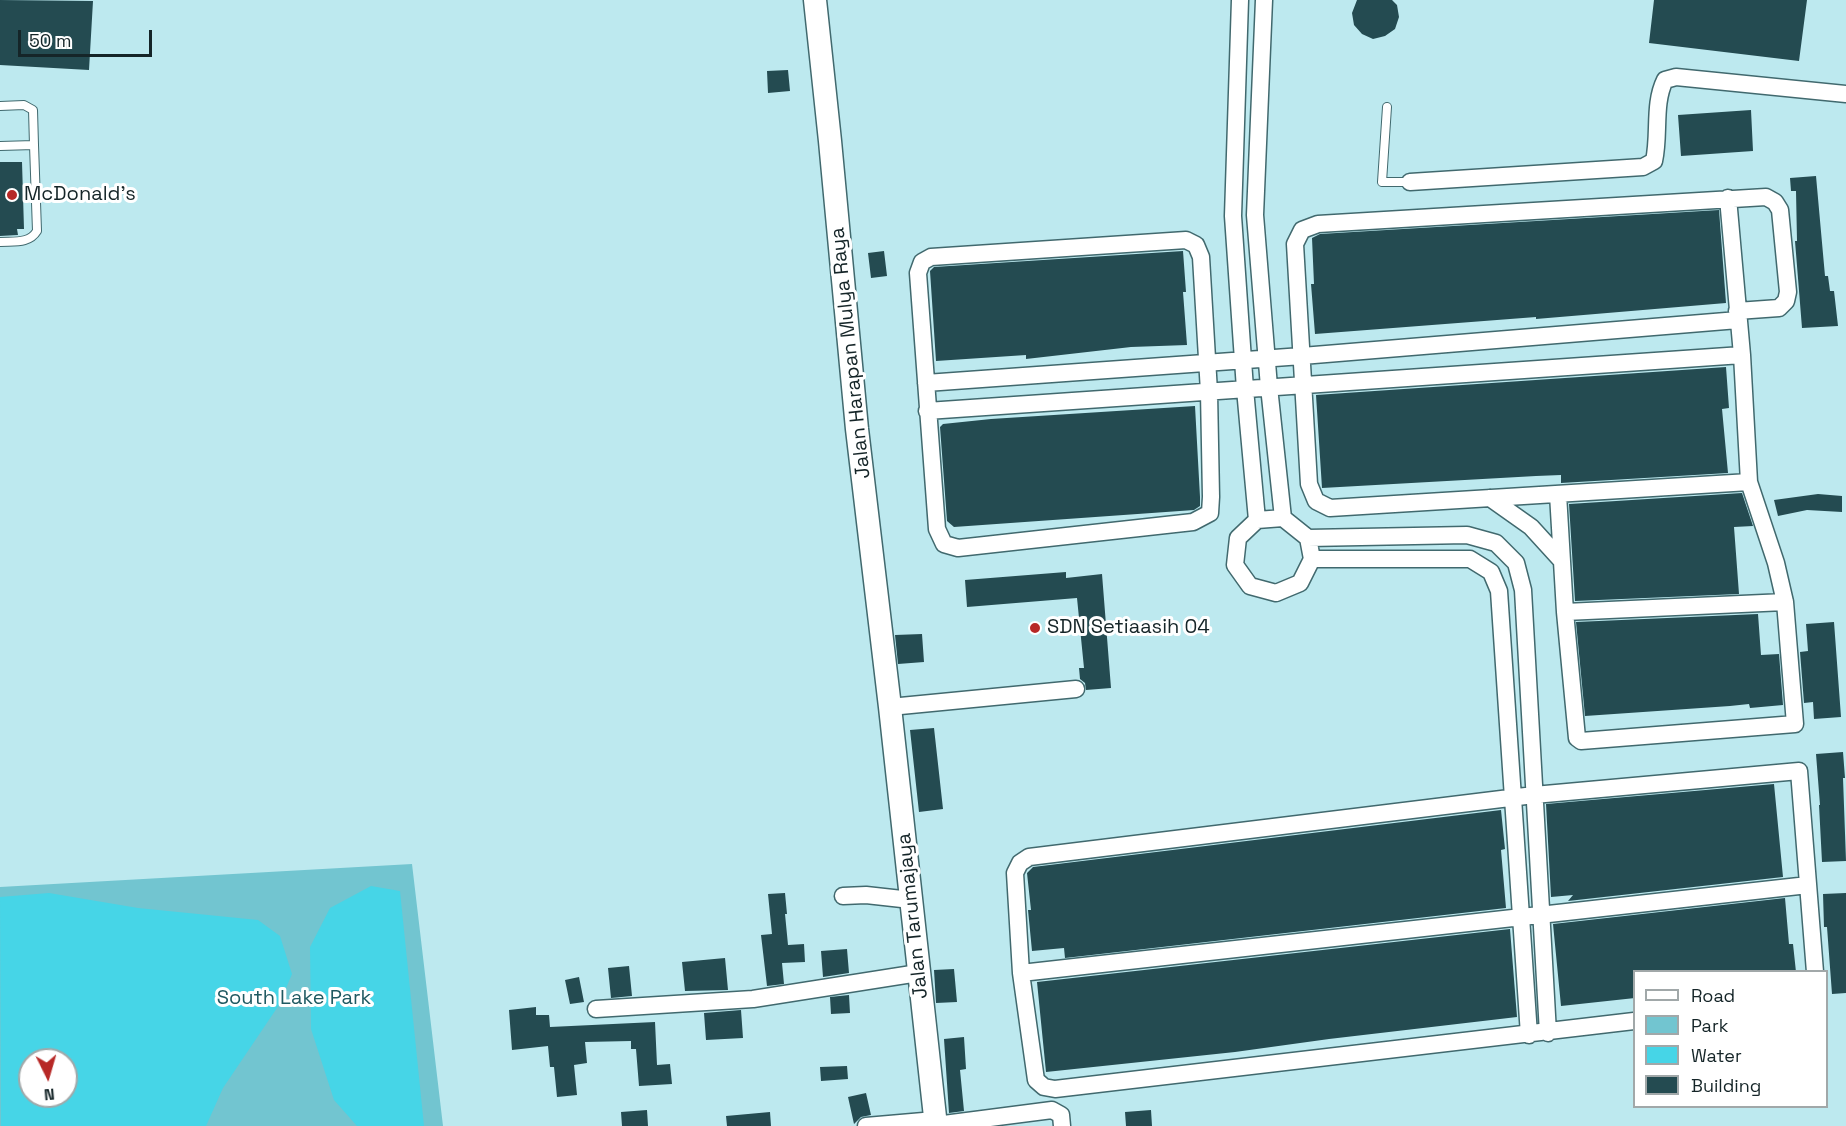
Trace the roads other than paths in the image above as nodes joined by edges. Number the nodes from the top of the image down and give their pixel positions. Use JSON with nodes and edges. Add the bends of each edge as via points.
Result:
{"nodes":[{"id":1,"x":815,"y":0,"type":"edge"},
{"id":2,"x":1240,"y":0,"type":"edge"},
{"id":3,"x":1264,"y":0,"type":"edge"},
{"id":4,"x":1846,"y":94,"type":"edge"},
{"id":5,"x":0,"y":106,"type":"edge"},
{"id":6,"x":1387,"y":107,"type":"dead end"},
{"id":7,"x":34,"y":145,"type":"junction"},
{"id":8,"x":0,"y":146,"type":"edge"},
{"id":9,"x":1410,"y":182,"type":"joint"},
{"id":10,"x":1728,"y":198,"type":"junction"},
{"id":11,"x":1255,"y":214,"type":"junction"},
{"id":12,"x":1233,"y":216,"type":"junction"},
{"id":13,"x":0,"y":242,"type":"edge"},
{"id":14,"x":1738,"y":316,"type":"junction"},
{"id":15,"x":1742,"y":355,"type":"junction"},
{"id":16,"x":1302,"y":356,"type":"junction"},
{"id":17,"x":1266,"y":359,"type":"junction"},
{"id":18,"x":1243,"y":360,"type":"junction"},
{"id":19,"x":1207,"y":363,"type":"junction"},
{"id":20,"x":926,"y":383,"type":"junction"},
{"id":21,"x":1304,"y":385,"type":"junction"},
{"id":22,"x":1269,"y":387,"type":"junction"},
{"id":23,"x":1245,"y":389,"type":"junction"},
{"id":24,"x":1209,"y":392,"type":"junction"},
{"id":25,"x":927,"y":411,"type":"junction"},
{"id":26,"x":1749,"y":482,"type":"junction"},
{"id":27,"x":1558,"y":494,"type":"junction"},
{"id":28,"x":1490,"y":498,"type":"junction"},
{"id":29,"x":1283,"y":518,"type":"junction"},
{"id":30,"x":1257,"y":520,"type":"junction"},
{"id":31,"x":1308,"y":538,"type":"junction"},
{"id":32,"x":1312,"y":559,"type":"junction"},
{"id":33,"x":1562,"y":561,"type":"junction"},
{"id":34,"x":1785,"y":602,"type":"junction"},
{"id":35,"x":1565,"y":612,"type":"junction"},
{"id":36,"x":1076,"y":689,"type":"dead end"},
{"id":37,"x":890,"y":707,"type":"junction"},
{"id":38,"x":1534,"y":795,"type":"junction"},
{"id":39,"x":1512,"y":799,"type":"junction"},
{"id":40,"x":1808,"y":885,"type":"junction"},
{"id":41,"x":843,"y":896,"type":"dead end"},
{"id":42,"x":902,"y":899,"type":"junction"},
{"id":43,"x":1541,"y":915,"type":"junction"},
{"id":44,"x":1521,"y":918,"type":"junction"},
{"id":45,"x":1815,"y":970,"type":"edge"},
{"id":46,"x":915,"y":972,"type":"junction"},
{"id":47,"x":1021,"y":974,"type":"junction"},
{"id":48,"x":596,"y":1009,"type":"dead end"},
{"id":49,"x":1633,"y":1021,"type":"edge"},
{"id":50,"x":1548,"y":1033,"type":"junction"},
{"id":51,"x":1529,"y":1035,"type":"junction"},
{"id":52,"x":931,"y":1123,"type":"edge"},
{"id":53,"x":866,"y":1126,"type":"edge"},
{"id":54,"x":1062,"y":1126,"type":"edge"}],
"edges":[{"from":1,"to":37,"type":"street","name":"Jalan Harapan Mulya Raya","via":[[857,429]]},
{"from":2,"to":12,"type":"street"},
{"from":3,"to":11,"type":"street"},
{"from":4,"to":9,"type":"street","via":[[1676,77],[1665,80],[1659,92],[1658,144],[1654,161],[1643,167]]},
{"from":5,"to":7,"type":"lane","via":[[24,105],[33,110]]},
{"from":6,"to":9,"type":"lane","via":[[1382,182]]},
{"from":7,"to":8,"type":"lane"},
{"from":7,"to":13,"type":"lane","via":[[37,231],[26,240]]},
{"from":10,"to":14,"type":"street"},
{"from":10,"to":14,"type":"street","via":[[1766,196],[1775,202],[1780,210],[1788,292],[1779,308]]},
{"from":10,"to":16,"type":"street","via":[[1318,224],[1302,230],[1295,244]]},
{"from":11,"to":12,"type":"street"},
{"from":11,"to":17,"type":"street"},
{"from":12,"to":18,"type":"street"},
{"from":14,"to":15,"type":"street"},
{"from":14,"to":16,"type":"street"},
{"from":15,"to":21,"type":"street"},
{"from":15,"to":26,"type":"street"},
{"from":16,"to":17,"type":"street"},
{"from":16,"to":21,"type":"street"},
{"from":17,"to":18,"type":"street"},
{"from":17,"to":22,"type":"street"},
{"from":18,"to":19,"type":"street"},
{"from":18,"to":23,"type":"street"},
{"from":19,"to":20,"type":"street"},
{"from":19,"to":20,"type":"street","via":[[1200,257],[1196,245],[1186,240],[931,256],[922,262],[918,273]]},
{"from":19,"to":24,"type":"street"},
{"from":20,"to":25,"type":"street"},
{"from":21,"to":22,"type":"street"},
{"from":21,"to":28,"type":"street","via":[[1310,484],[1316,501],[1330,508]]},
{"from":22,"to":23,"type":"street"},
{"from":22,"to":29,"type":"street"},
{"from":23,"to":24,"type":"street"},
{"from":23,"to":30,"type":"street"},
{"from":24,"to":25,"type":"street"},
{"from":24,"to":25,"type":"street","via":[[1210,513],[1193,522],[958,548],[944,544],[937,529]]},
{"from":26,"to":27,"type":"street"},
{"from":26,"to":34,"type":"street"},
{"from":27,"to":28,"type":"street"},
{"from":27,"to":33,"type":"street"},
{"from":28,"to":33,"type":"street","via":[[1531,527]]},
{"from":29,"to":30,"type":"street"},
{"from":29,"to":31,"type":"street"},
{"from":30,"to":32,"type":"street","via":[[1238,538],[1236,565],[1250,586],[1276,593],[1300,583]]},
{"from":31,"to":32,"type":"street"},
{"from":31,"to":38,"type":"street","via":[[1467,535],[1496,543],[1516,563],[1523,590]]},
{"from":32,"to":39,"type":"street","via":[[1470,559],[1491,572],[1499,591]]},
{"from":33,"to":35,"type":"street"},
{"from":34,"to":35,"type":"street"},
{"from":34,"to":35,"type":"street","via":[[1795,724],[1581,741],[1575,733]]},
{"from":36,"to":37,"type":"street"},
{"from":37,"to":42,"type":"street","name":"Jalan Tarumajaya"},
{"from":38,"to":39,"type":"street"},
{"from":38,"to":40,"type":"street","via":[[1799,771]]},
{"from":38,"to":43,"type":"street"},
{"from":39,"to":44,"type":"street"},
{"from":39,"to":47,"type":"street","via":[[1029,857],[1015,873]]},
{"from":40,"to":43,"type":"street"},
{"from":40,"to":45,"type":"street"},
{"from":41,"to":42,"type":"street"},
{"from":42,"to":46,"type":"street","name":"Jalan Tarumajaya"},
{"from":43,"to":44,"type":"street"},
{"from":43,"to":50,"type":"street"},
{"from":44,"to":47,"type":"street"},
{"from":44,"to":51,"type":"street"},
{"from":46,"to":48,"type":"street","via":[[753,999]]},
{"from":46,"to":52,"type":"street","name":"Jalan Tarumajaya"},
{"from":47,"to":51,"type":"street","via":[[1036,1080],[1055,1089]]},
{"from":49,"to":50,"type":"street"},
{"from":50,"to":51,"type":"street"},
{"from":52,"to":53,"type":"street"},
{"from":52,"to":54,"type":"street","via":[[1053,1110],[1061,1114]]}]}
